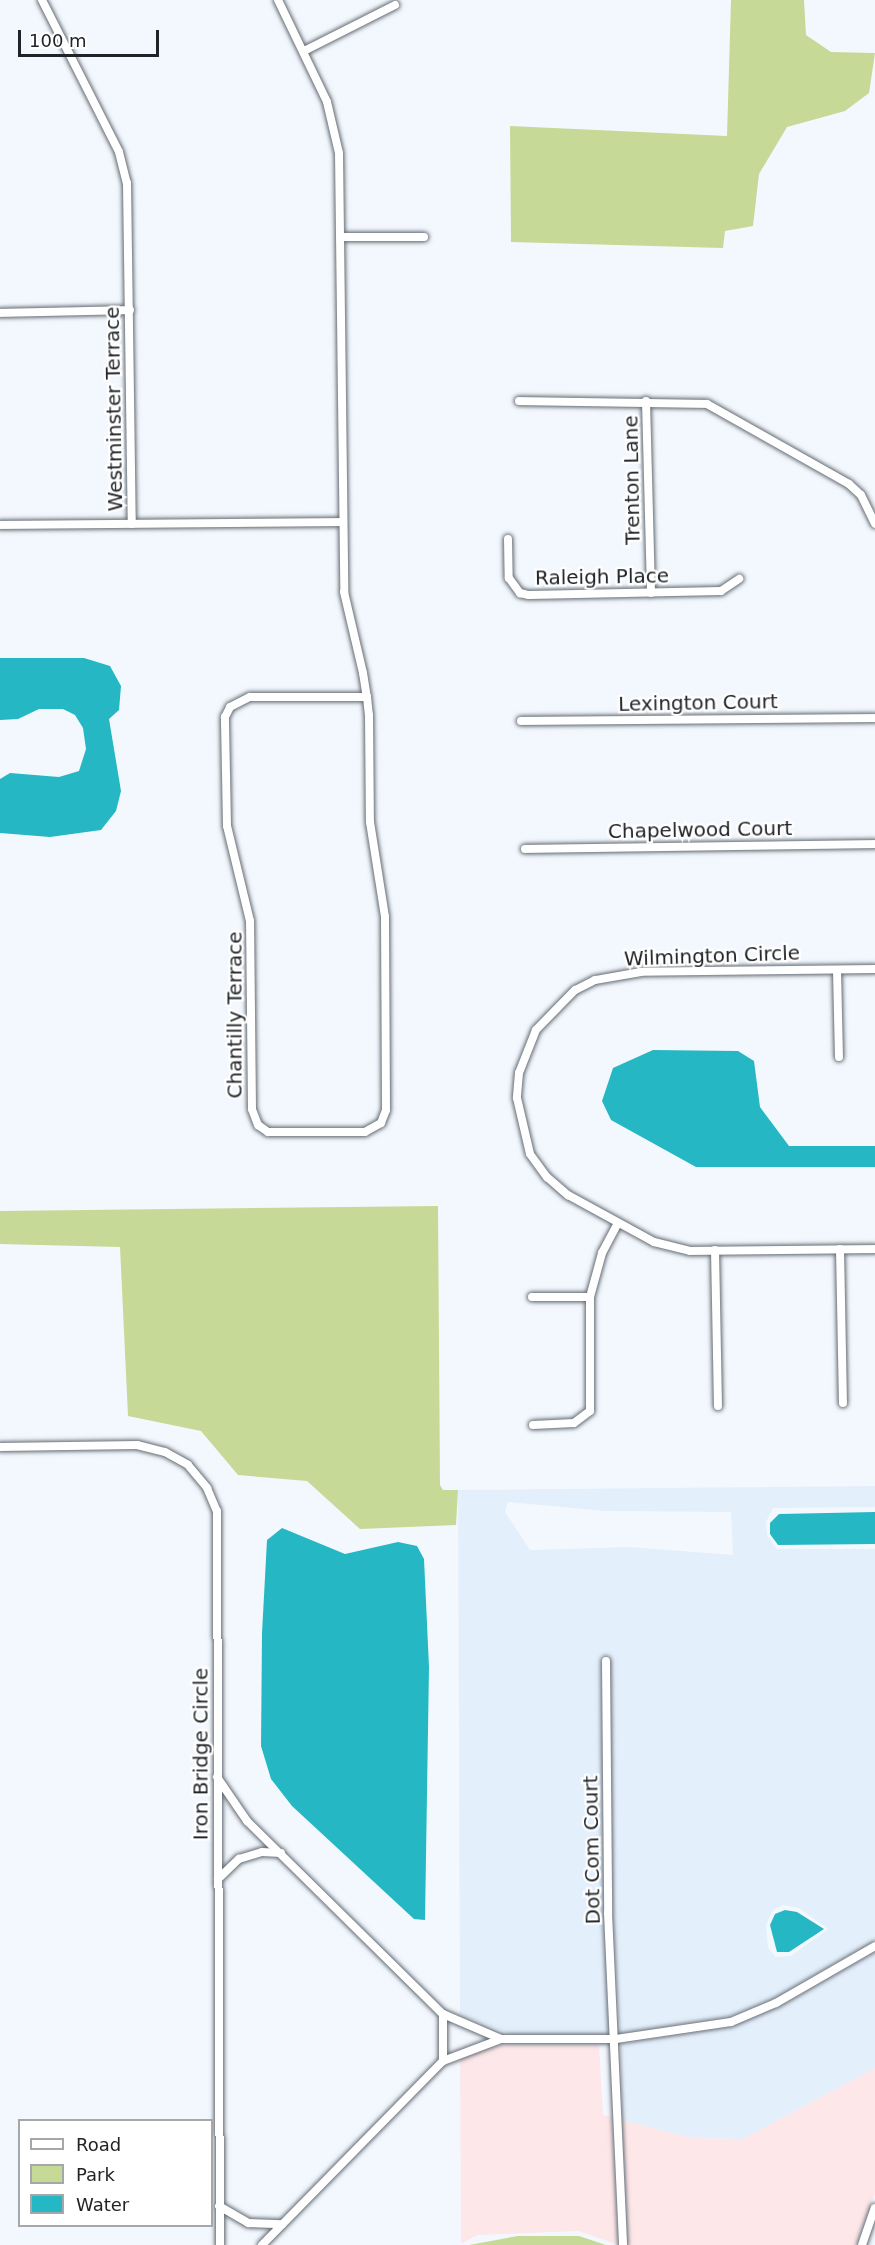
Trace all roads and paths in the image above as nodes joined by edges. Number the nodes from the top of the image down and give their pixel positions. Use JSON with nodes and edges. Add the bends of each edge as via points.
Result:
{"nodes":[{"id":1,"x":42,"y":0,"type":"edge"},
{"id":2,"x":278,"y":0,"type":"edge"},
{"id":3,"x":395,"y":5,"type":"dead end"},
{"id":4,"x":304,"y":51,"type":"junction"},
{"id":5,"x":341,"y":237,"type":"junction"},
{"id":6,"x":424,"y":237,"type":"dead end"},
{"id":7,"x":130,"y":310,"type":"junction"},
{"id":8,"x":0,"y":313,"type":"edge"},
{"id":9,"x":519,"y":401,"type":"dead end"},
{"id":10,"x":646,"y":401,"type":"junction"},
{"id":11,"x":343,"y":522,"type":"junction"},
{"id":12,"x":132,"y":524,"type":"junction"},
{"id":13,"x":875,"y":524,"type":"edge"},
{"id":14,"x":0,"y":525,"type":"edge"},
{"id":15,"x":508,"y":539,"type":"dead end"},
{"id":16,"x":739,"y":579,"type":"dead end"},
{"id":17,"x":651,"y":593,"type":"junction"},
{"id":18,"x":367,"y":698,"type":"junction"},
{"id":19,"x":875,"y":718,"type":"edge"},
{"id":20,"x":521,"y":721,"type":"dead end"},
{"id":21,"x":875,"y":844,"type":"edge"},
{"id":22,"x":525,"y":849,"type":"dead end"},
{"id":23,"x":875,"y":969,"type":"edge"},
{"id":24,"x":837,"y":970,"type":"junction"},
{"id":25,"x":839,"y":1057,"type":"dead end"},
{"id":26,"x":618,"y":1223,"type":"junction"},
{"id":27,"x":840,"y":1249,"type":"junction"},
{"id":28,"x":875,"y":1249,"type":"edge"},
{"id":29,"x":715,"y":1250,"type":"junction"},
{"id":30,"x":532,"y":1297,"type":"dead end"},
{"id":31,"x":590,"y":1297,"type":"junction"},
{"id":32,"x":843,"y":1403,"type":"dead end"},
{"id":33,"x":718,"y":1406,"type":"dead end"},
{"id":34,"x":533,"y":1425,"type":"dead end"},
{"id":35,"x":0,"y":1447,"type":"edge"},
{"id":36,"x":606,"y":1661,"type":"dead end"},
{"id":37,"x":217,"y":1776,"type":"junction"},
{"id":38,"x":281,"y":1853,"type":"junction"},
{"id":39,"x":218,"y":1879,"type":"junction"},
{"id":40,"x":875,"y":1946,"type":"edge"},
{"id":41,"x":443,"y":2014,"type":"junction"},
{"id":42,"x":501,"y":2039,"type":"junction"},
{"id":43,"x":616,"y":2039,"type":"junction"},
{"id":44,"x":443,"y":2061,"type":"junction"},
{"id":45,"x":219,"y":2206,"type":"junction"},
{"id":46,"x":875,"y":2208,"type":"edge"},
{"id":47,"x":282,"y":2224,"type":"junction"},
{"id":48,"x":220,"y":2245,"type":"edge"},
{"id":49,"x":262,"y":2245,"type":"edge"},
{"id":50,"x":623,"y":2245,"type":"edge"},
{"id":51,"x":861,"y":2245,"type":"edge"}],
"edges":[{"from":1,"to":7,"type":"street","name":"Westminster Terrace","via":[[119,152],[128,192]]},
{"from":2,"to":4,"type":"street"},
{"from":3,"to":4,"type":"street"},
{"from":4,"to":5,"type":"street","via":[[334,124]]},
{"from":5,"to":6,"type":"street"},
{"from":5,"to":11,"type":"street"},
{"from":7,"to":8,"type":"street"},
{"from":7,"to":12,"type":"street","name":"Westminster Terrace"},
{"from":9,"to":10,"type":"street"},
{"from":10,"to":13,"type":"street","via":[[707,404],[849,484],[861,495]]},
{"from":10,"to":17,"type":"street","name":"Trenton Lane"},
{"from":11,"to":12,"type":"street","name":"Westminster Terrace"},
{"from":11,"to":18,"type":"street","name":"Chantilly Terrace","via":[[344,592]]},
{"from":12,"to":14,"type":"street"},
{"from":15,"to":17,"type":"street","name":"Raleigh Place","via":[[509,578],[520,593]]},
{"from":16,"to":17,"type":"street","name":"Raleigh Place","via":[[721,591]]},
{"from":18,"to":18,"type":"street","name":"Chantilly Terrace","via":[[370,822],[384,917],[386,1110],[381,1123],[365,1132],[268,1132],[253,1118],[252,1109],[250,921],[227,826],[225,717],[230,707],[250,697]]},
{"from":19,"to":20,"type":"street","name":"Lexington Court"},
{"from":21,"to":22,"type":"street","name":"Chapelwood Court"},
{"from":23,"to":24,"type":"street","name":"Wilmington Circle"},
{"from":24,"to":25,"type":"street"},
{"from":24,"to":26,"type":"street","name":"Wilmington Circle","via":[[617,975],[574,990],[551,1010],[536,1030],[519,1073],[521,1130],[530,1154],[547,1177],[568,1195]]},
{"from":26,"to":29,"type":"street","name":"Wilmington Circle","via":[[670,1247]]},
{"from":26,"to":31,"type":"street","via":[[598,1263]]},
{"from":27,"to":28,"type":"street","name":"Wilmington Circle"},
{"from":27,"to":29,"type":"street","name":"Wilmington Circle"},
{"from":27,"to":32,"type":"street"},
{"from":29,"to":33,"type":"street"},
{"from":30,"to":31,"type":"street"},
{"from":31,"to":34,"type":"street","via":[[590,1412],[574,1423]]},
{"from":35,"to":37,"type":"street","name":"Iron Bridge Circle","via":[[137,1445],[188,1464],[207,1488],[217,1511]]},
{"from":36,"to":43,"type":"street","name":"Dot Com Court","via":[[608,1913]]},
{"from":37,"to":38,"type":"street","via":[[247,1821]]},
{"from":37,"to":39,"type":"street","name":"Iron Bridge Circle"},
{"from":38,"to":39,"type":"street","via":[[262,1852],[239,1859]]},
{"from":38,"to":41,"type":"street"},
{"from":39,"to":45,"type":"street","name":"Iron Bridge Circle"},
{"from":40,"to":43,"type":"street","via":[[776,2003],[731,2022]]},
{"from":41,"to":42,"type":"street"},
{"from":41,"to":44,"type":"street"},
{"from":42,"to":43,"type":"street"},
{"from":42,"to":44,"type":"street"},
{"from":43,"to":50,"type":"street","name":"Dot Com Court"},
{"from":44,"to":47,"type":"street"},
{"from":45,"to":47,"type":"street","via":[[248,2223]]},
{"from":45,"to":48,"type":"street","name":"Iron Bridge Circle"},
{"from":46,"to":51,"type":"street"},
{"from":47,"to":49,"type":"street"}]}
